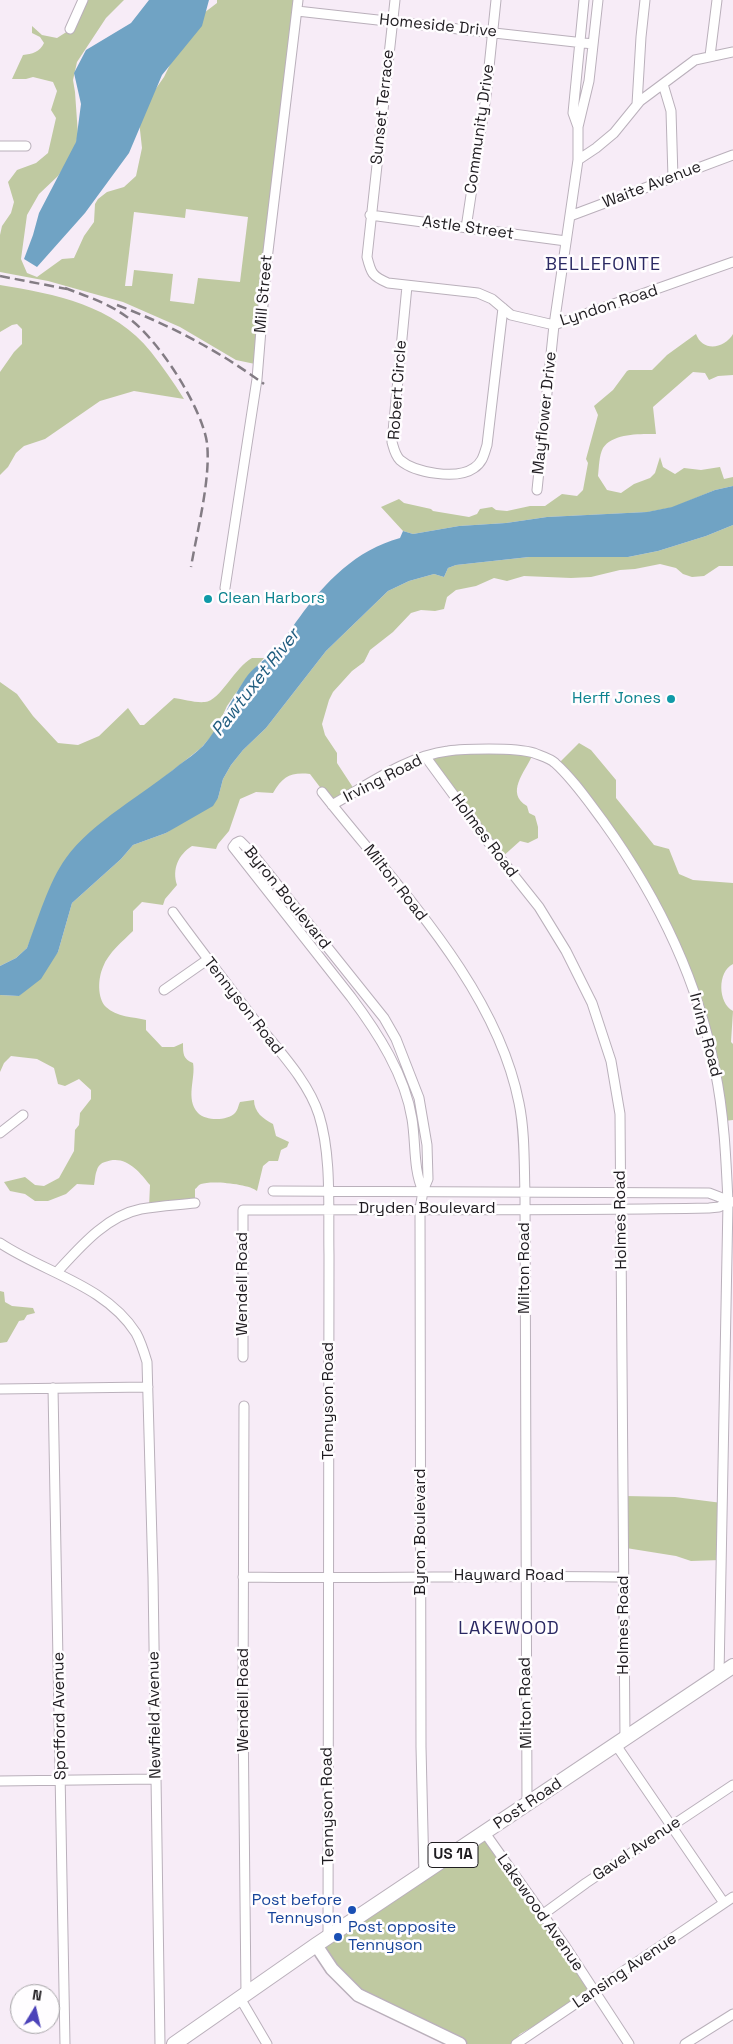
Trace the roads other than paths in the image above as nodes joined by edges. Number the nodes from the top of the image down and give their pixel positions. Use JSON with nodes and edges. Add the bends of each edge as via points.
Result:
{"nodes":[{"id":1,"x":83,"y":0,"type":"edge"},
{"id":2,"x":298,"y":0,"type":"edge"},
{"id":3,"x":395,"y":0,"type":"edge"},
{"id":4,"x":496,"y":0,"type":"edge"},
{"id":5,"x":584,"y":0,"type":"edge"},
{"id":6,"x":598,"y":0,"type":"edge"},
{"id":7,"x":646,"y":0,"type":"edge"},
{"id":8,"x":717,"y":0,"type":"edge"},
{"id":9,"x":296,"y":10,"type":"junction"},
{"id":10,"x":392,"y":22,"type":"junction"},
{"id":11,"x":70,"y":29,"type":"dead end"},
{"id":12,"x":492,"y":32,"type":"junction"},
{"id":13,"x":578,"y":42,"type":"junction"},
{"id":14,"x":593,"y":44,"type":"junction"},
{"id":15,"x":733,"y":52,"type":"edge"},
{"id":16,"x":710,"y":56,"type":"junction"},
{"id":17,"x":663,"y":84,"type":"junction"},
{"id":18,"x":637,"y":104,"type":"junction"},
{"id":19,"x":578,"y":127,"type":"junction"},
{"id":20,"x":0,"y":146,"type":"edge"},
{"id":21,"x":26,"y":146,"type":"dead end"},
{"id":22,"x":733,"y":155,"type":"edge"},
{"id":23,"x":578,"y":160,"type":"junction"},
{"id":24,"x":673,"y":178,"type":"junction"},
{"id":25,"x":370,"y":215,"type":"junction"},
{"id":26,"x":570,"y":216,"type":"junction"},
{"id":27,"x":466,"y":228,"type":"junction"},
{"id":28,"x":566,"y":241,"type":"junction"},
{"id":29,"x":733,"y":262,"type":"edge"},
{"id":30,"x":407,"y":286,"type":"junction"},
{"id":31,"x":503,"y":308,"type":"junction"},
{"id":32,"x":554,"y":325,"type":"junction"},
{"id":33,"x":537,"y":490,"type":"dead end"},
{"id":34,"x":225,"y":588,"type":"dead end"},
{"id":35,"x":425,"y":756,"type":"junction"},
{"id":36,"x":322,"y":792,"type":"dead end"},
{"id":37,"x":332,"y":805,"type":"junction"},
{"id":38,"x":173,"y":912,"type":"dead end"},
{"id":39,"x":207,"y":960,"type":"junction"},
{"id":40,"x":344,"y":969,"type":"junction"},
{"id":41,"x":334,"y":976,"type":"junction"},
{"id":42,"x":164,"y":990,"type":"dead end"},
{"id":43,"x":399,"y":1048,"type":"junction"},
{"id":44,"x":387,"y":1054,"type":"junction"},
{"id":45,"x":23,"y":1114,"type":"dead end"},
{"id":46,"x":0,"y":1133,"type":"edge"},
{"id":47,"x":273,"y":1191,"type":"dead end"},
{"id":48,"x":423,"y":1191,"type":"junction"},
{"id":49,"x":328,"y":1192,"type":"junction"},
{"id":50,"x":621,"y":1192,"type":"junction"},
{"id":51,"x":525,"y":1194,"type":"junction"},
{"id":52,"x":731,"y":1202,"type":"edge"},
{"id":53,"x":195,"y":1203,"type":"dead end"},
{"id":54,"x":328,"y":1209,"type":"junction"},
{"id":55,"x":420,"y":1209,"type":"junction"},
{"id":56,"x":525,"y":1209,"type":"junction"},
{"id":57,"x":243,"y":1210,"type":"joint"},
{"id":58,"x":621,"y":1210,"type":"junction"},
{"id":59,"x":0,"y":1243,"type":"edge"},
{"id":60,"x":57,"y":1272,"type":"junction"},
{"id":61,"x":243,"y":1357,"type":"dead end"},
{"id":62,"x":148,"y":1387,"type":"junction"},
{"id":63,"x":53,"y":1388,"type":"junction"},
{"id":64,"x":0,"y":1389,"type":"edge"},
{"id":65,"x":244,"y":1406,"type":"dead end"},
{"id":66,"x":525,"y":1575,"type":"junction"},
{"id":67,"x":244,"y":1577,"type":"junction"},
{"id":68,"x":420,"y":1577,"type":"junction"},
{"id":69,"x":624,"y":1577,"type":"junction"},
{"id":70,"x":328,"y":1578,"type":"junction"},
{"id":71,"x":733,"y":1666,"type":"edge"},
{"id":72,"x":719,"y":1675,"type":"junction"},
{"id":73,"x":621,"y":1742,"type":"junction"},
{"id":74,"x":62,"y":1779,"type":"junction"},
{"id":75,"x":155,"y":1779,"type":"junction"},
{"id":76,"x":0,"y":1781,"type":"edge"},
{"id":77,"x":733,"y":1785,"type":"edge"},
{"id":78,"x":527,"y":1804,"type":"junction"},
{"id":79,"x":672,"y":1826,"type":"junction"},
{"id":80,"x":485,"y":1833,"type":"junction"},
{"id":81,"x":424,"y":1874,"type":"junction"},
{"id":82,"x":733,"y":1897,"type":"edge"},
{"id":83,"x":724,"y":1903,"type":"junction"},
{"id":84,"x":542,"y":1915,"type":"junction"},
{"id":85,"x":322,"y":1941,"type":"junction"},
{"id":86,"x":594,"y":1992,"type":"junction"},
{"id":87,"x":243,"y":1996,"type":"junction"},
{"id":88,"x":733,"y":2014,"type":"edge"},
{"id":89,"x":65,"y":2044,"type":"edge"},
{"id":90,"x":160,"y":2044,"type":"edge"},
{"id":91,"x":174,"y":2044,"type":"edge"},
{"id":92,"x":267,"y":2044,"type":"edge"},
{"id":93,"x":460,"y":2044,"type":"edge"},
{"id":94,"x":516,"y":2044,"type":"edge"},
{"id":95,"x":629,"y":2044,"type":"edge"},
{"id":96,"x":685,"y":2044,"type":"edge"}],
"edges":[{"from":1,"to":11,"type":"street"},
{"from":2,"to":9,"type":"street","name":"Mill Street"},
{"from":3,"to":10,"type":"street","name":"Sunset Terrace"},
{"from":4,"to":12,"type":"street","name":"Community Drive"},
{"from":5,"to":13,"type":"street","name":"Mayflower Drive"},
{"from":6,"to":14,"type":"street","name":"Mayflower Drive"},
{"from":7,"to":18,"type":"street"},
{"from":8,"to":16,"type":"street"},
{"from":9,"to":10,"type":"street","name":"Homeside Drive"},
{"from":9,"to":34,"type":"street","name":"Mill Street","via":[[256,379]]},
{"from":10,"to":12,"type":"street","name":"Homeside Drive"},
{"from":10,"to":25,"type":"street","name":"Sunset Terrace"},
{"from":12,"to":13,"type":"street","name":"Homeside Drive"},
{"from":12,"to":27,"type":"street","name":"Community Drive"},
{"from":13,"to":14,"type":"street","name":"Homeside Drive"},
{"from":13,"to":19,"type":"street","name":"Mayflower Drive","via":[[573,113]]},
{"from":14,"to":19,"type":"street","name":"Mayflower Drive","via":[[589,81]]},
{"from":15,"to":16,"type":"street"},
{"from":16,"to":17,"type":"street","via":[[695,60]]},
{"from":17,"to":18,"type":"street"},
{"from":17,"to":24,"type":"street","via":[[671,111]]},
{"from":18,"to":23,"type":"street","via":[[614,133]]},
{"from":19,"to":23,"type":"street","name":"Mayflower Drive"},
{"from":20,"to":21,"type":"street"},
{"from":22,"to":24,"type":"street","name":"Waite Avenue"},
{"from":23,"to":26,"type":"street","name":"Mayflower Drive"},
{"from":24,"to":26,"type":"street","name":"Waite Avenue"},
{"from":25,"to":27,"type":"street","name":"Astle Street"},
{"from":25,"to":30,"type":"street","name":"Lyndon Road","via":[[367,256],[370,269],[375,277],[388,283]]},
{"from":26,"to":28,"type":"street","name":"Mayflower Drive"},
{"from":27,"to":28,"type":"street","name":"Astle Street"},
{"from":28,"to":32,"type":"street","name":"Mayflower Drive"},
{"from":29,"to":32,"type":"street","name":"Lyndon Road"},
{"from":30,"to":31,"type":"street","name":"Lyndon Road","via":[[478,292]]},
{"from":30,"to":31,"type":"street","name":"Robert Circle","via":[[392,442],[400,460],[423,470],[450,475],[473,469],[482,461],[487,445]]},
{"from":31,"to":32,"type":"street","name":"Lyndon Road","via":[[511,315]]},
{"from":32,"to":33,"type":"street","name":"Mayflower Drive"},
{"from":35,"to":37,"type":"street","name":"Irving Road"},
{"from":35,"to":50,"type":"street","name":"Holmes Road","via":[[539,907],[592,1003],[611,1061],[620,1114]]},
{"from":35,"to":52,"type":"street","name":"Irving Road","via":[[447,751],[505,749],[533,753],[554,761],[582,793],[623,850],[655,902],[684,962],[704,1022],[716,1071]]},
{"from":36,"to":37,"type":"street","name":"Milton Road"},
{"from":37,"to":51,"type":"street","name":"Milton Road","via":[[384,868],[476,992],[510,1068],[520,1103]]},
{"from":38,"to":39,"type":"street","name":"Tennyson Road"},
{"from":39,"to":42,"type":"street"},
{"from":39,"to":49,"type":"street","name":"Tennyson Road","via":[[297,1073],[319,1113],[324,1134]]},
{"from":40,"to":41,"type":"street"},
{"from":40,"to":41,"type":"street","name":"Byron Boulevard","via":[[252,853],[240,841],[236,842],[232,847]]},
{"from":40,"to":43,"type":"street","name":"Byron Boulevard","via":[[384,1018]]},
{"from":41,"to":44,"type":"street","name":"Byron Boulevard","via":[[370,1023]]},
{"from":43,"to":44,"type":"street"},
{"from":43,"to":48,"type":"street","name":"Byron Boulevard","via":[[419,1098],[427,1145],[428,1179]]},
{"from":44,"to":48,"type":"street","name":"Byron Boulevard","via":[[402,1084],[412,1119],[418,1179]]},
{"from":45,"to":46,"type":"street"},
{"from":47,"to":49,"type":"street","name":"Dryden Boulevard"},
{"from":48,"to":49,"type":"street","name":"Dryden Boulevard"},
{"from":48,"to":51,"type":"street","name":"Dryden Boulevard"},
{"from":48,"to":55,"type":"street","name":"Byron Boulevard"},
{"from":49,"to":54,"type":"street","name":"Tennyson Road"},
{"from":50,"to":51,"type":"street","name":"Dryden Boulevard"},
{"from":50,"to":52,"type":"street","name":"Dryden Boulevard","via":[[709,1193]]},
{"from":50,"to":58,"type":"street","name":"Holmes Road"},
{"from":51,"to":56,"type":"street","name":"Milton Road"},
{"from":52,"to":58,"type":"street","name":"Dryden Boulevard","via":[[709,1208]]},
{"from":52,"to":72,"type":"street","name":"Irving Road"},
{"from":53,"to":60,"type":"street","via":[[140,1209],[122,1215],[92,1236]]},
{"from":54,"to":55,"type":"street","name":"Dryden Boulevard"},
{"from":54,"to":57,"type":"street","name":"Dryden Boulevard"},
{"from":54,"to":70,"type":"street","name":"Tennyson Road"},
{"from":55,"to":56,"type":"street","name":"Dryden Boulevard"},
{"from":55,"to":68,"type":"street","name":"Byron Boulevard"},
{"from":56,"to":58,"type":"street","name":"Dryden Boulevard"},
{"from":56,"to":66,"type":"street","name":"Milton Road"},
{"from":57,"to":61,"type":"street","name":"Wendell Road"},
{"from":58,"to":69,"type":"street","name":"Holmes Road"},
{"from":59,"to":60,"type":"street","name":"Newfield Avenue"},
{"from":60,"to":62,"type":"street","name":"Newfield Avenue","via":[[100,1297],[129,1323],[147,1362]]},
{"from":62,"to":63,"type":"street"},
{"from":62,"to":75,"type":"street","name":"Newfield Avenue"},
{"from":63,"to":64,"type":"street"},
{"from":63,"to":74,"type":"street","name":"Spofford Avenue"},
{"from":65,"to":67,"type":"street","name":"Wendell Road"},
{"from":66,"to":68,"type":"street","name":"Hayward Road"},
{"from":66,"to":69,"type":"street","name":"Hayward Road"},
{"from":66,"to":78,"type":"street","name":"Milton Road"},
{"from":67,"to":70,"type":"street","name":"Hayward Road"},
{"from":67,"to":87,"type":"street","name":"Wendell Road"},
{"from":68,"to":70,"type":"street","name":"Hayward Road"},
{"from":68,"to":81,"type":"street","name":"Byron Boulevard"},
{"from":69,"to":73,"type":"street","name":"Holmes Road"},
{"from":70,"to":85,"type":"street","name":"Tennyson Road"},
{"from":71,"to":72,"type":"main road","name":"Post Road","number":"US 1A"},
{"from":72,"to":73,"type":"main road","name":"Post Road","number":"US 1A"},
{"from":73,"to":78,"type":"main road","name":"Post Road","number":"US 1A"},
{"from":73,"to":79,"type":"street"},
{"from":74,"to":75,"type":"street"},
{"from":74,"to":76,"type":"street"},
{"from":74,"to":89,"type":"street","name":"Spofford Avenue"},
{"from":75,"to":90,"type":"street","name":"Newfield Avenue"},
{"from":77,"to":79,"type":"street","name":"Gavel Avenue"},
{"from":78,"to":80,"type":"main road","name":"Post Road","number":"US 1A"},
{"from":79,"to":83,"type":"street"},
{"from":79,"to":84,"type":"street","name":"Gavel Avenue"},
{"from":80,"to":81,"type":"main road","name":"Post Road","number":"US 1A"},
{"from":80,"to":84,"type":"street","name":"Lakewood Avenue"},
{"from":81,"to":85,"type":"main road","name":"Post Road","number":"US 1A"},
{"from":82,"to":83,"type":"street","name":"Lansing Avenue"},
{"from":83,"to":86,"type":"street","name":"Lansing Avenue"},
{"from":84,"to":86,"type":"street","name":"Lakewood Avenue"},
{"from":85,"to":87,"type":"main road","name":"Post Road","number":"US 1A"},
{"from":85,"to":93,"type":"street","via":[[332,1969],[358,1995]]},
{"from":86,"to":94,"type":"street","name":"Lansing Avenue"},
{"from":86,"to":95,"type":"street","name":"Lakewood Avenue"},
{"from":87,"to":91,"type":"main road","name":"Post Road","number":"US 1A"},
{"from":87,"to":92,"type":"street"},
{"from":88,"to":96,"type":"street"}]}
